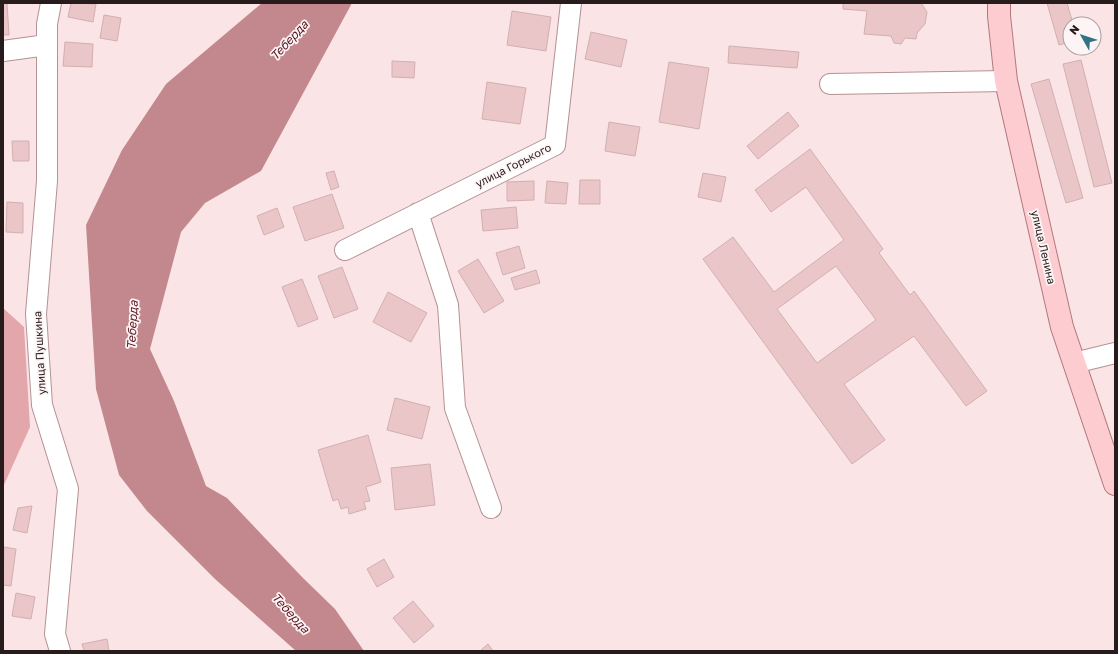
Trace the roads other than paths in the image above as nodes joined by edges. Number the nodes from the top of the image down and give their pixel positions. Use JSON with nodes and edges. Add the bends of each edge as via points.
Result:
{"nodes":[{"id":1,"x":51,"y":3,"type":"edge"},
{"id":2,"x":571,"y":3,"type":"edge"},
{"id":3,"x":999,"y":3,"type":"edge"},
{"id":4,"x":47,"y":45,"type":"junction"},
{"id":5,"x":3,"y":51,"type":"edge"},
{"id":6,"x":1006,"y":81,"type":"junction"},
{"id":7,"x":830,"y":84,"type":"dead end"},
{"id":8,"x":418,"y":213,"type":"junction"},
{"id":9,"x":345,"y":250,"type":"dead end"},
{"id":10,"x":1115,"y":353,"type":"edge"},
{"id":11,"x":1074,"y":363,"type":"junction"},
{"id":12,"x":1115,"y":484,"type":"edge"},
{"id":13,"x":491,"y":508,"type":"dead end"},
{"id":14,"x":60,"y":651,"type":"edge"}],
"edges":[{"from":1,"to":4,"type":"street","name":"улица Пушкина"},
{"from":2,"to":8,"type":"street","name":"улица Горького","via":[[555,145]]},
{"from":3,"to":6,"type":"main road","name":"улица Ленина"},
{"from":4,"to":5,"type":"street"},
{"from":4,"to":14,"type":"street","name":"улица Пушкина","via":[[48,181],[36,314],[42,405],[68,489],[55,634]]},
{"from":6,"to":7,"type":"street"},
{"from":6,"to":11,"type":"main road","name":"улица Ленина","via":[[1062,327]]},
{"from":8,"to":9,"type":"street","name":"улица Горького"},
{"from":8,"to":13,"type":"street","via":[[448,304],[455,408]]},
{"from":10,"to":11,"type":"street"},
{"from":11,"to":12,"type":"main road","name":"улица Ленина"}]}
